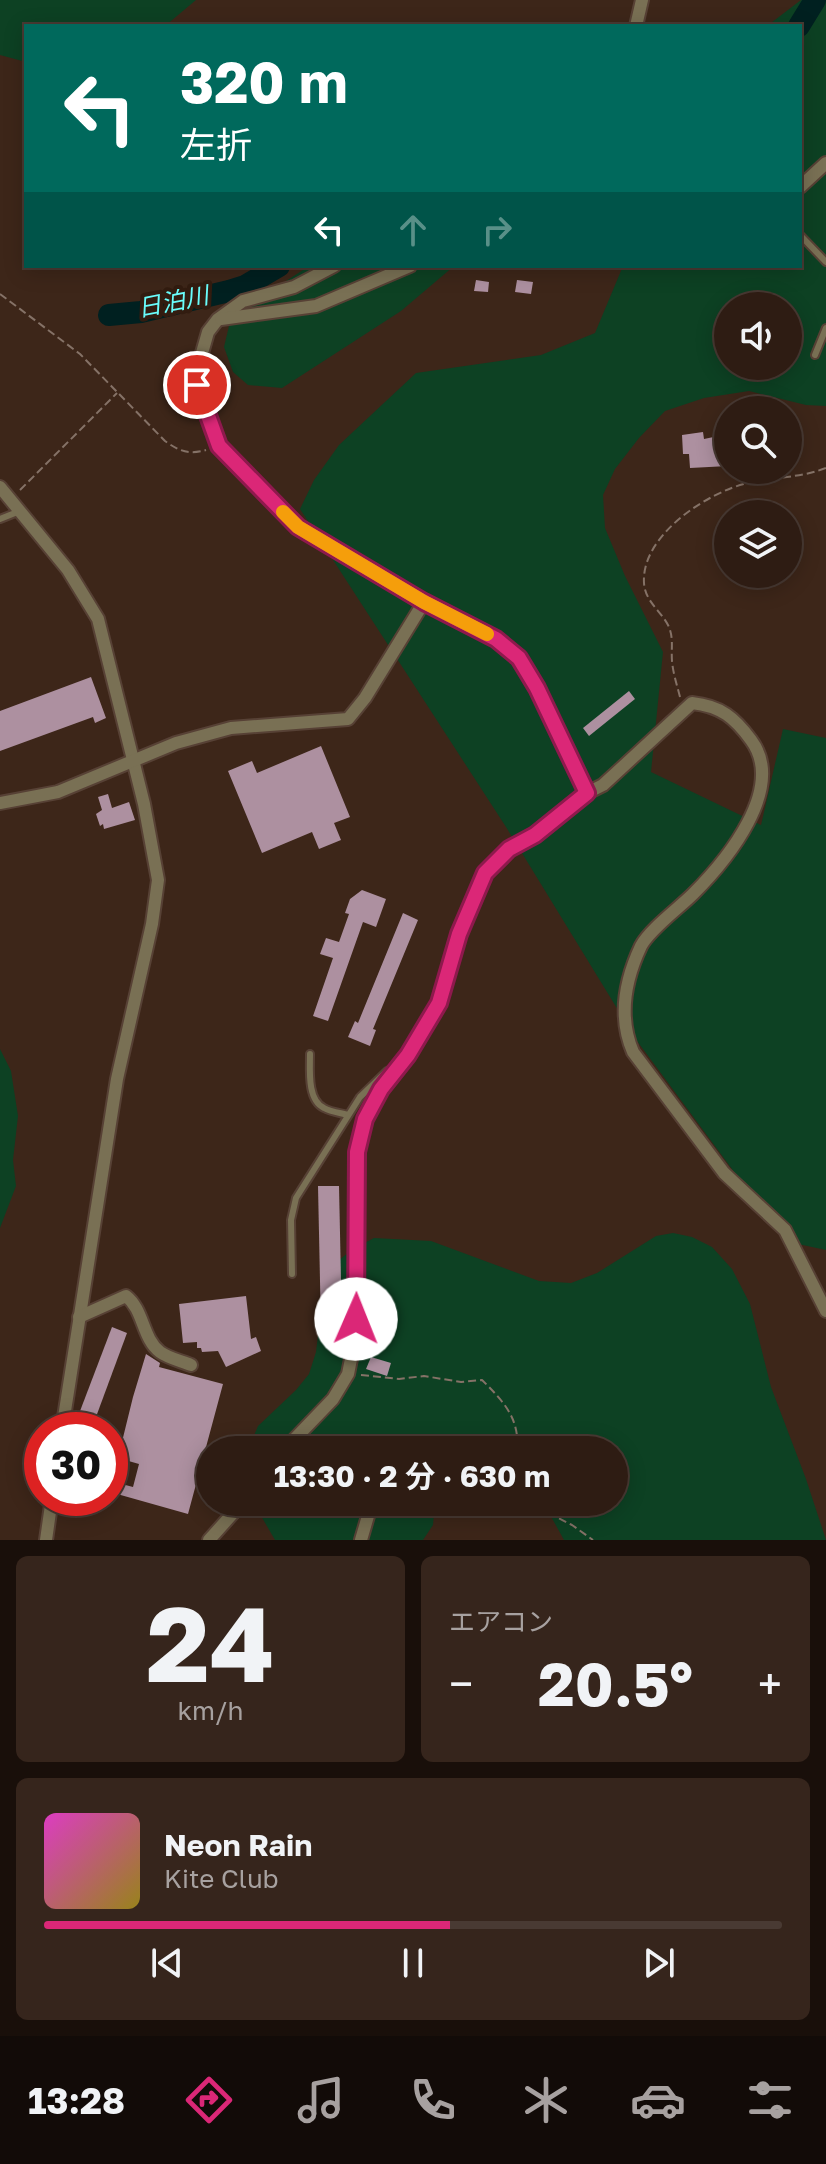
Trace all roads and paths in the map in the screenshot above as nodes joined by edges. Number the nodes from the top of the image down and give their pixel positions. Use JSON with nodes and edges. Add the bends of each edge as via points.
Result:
{"nodes":[{"id":1,"x":642,"y":0,"type":"edge"},
{"id":2,"x":636,"y":24,"type":"edge"},
{"id":3,"x":826,"y":163,"type":"edge"},
{"id":4,"x":802,"y":185,"type":"edge"},
{"id":5,"x":802,"y":237,"type":"edge"},
{"id":6,"x":826,"y":262,"type":"edge"},
{"id":7,"x":330,"y":268,"type":"edge"},
{"id":8,"x":405,"y":268,"type":"edge"},
{"id":9,"x":0,"y":294,"type":"edge"},
{"id":10,"x":218,"y":319,"type":"junction"},
{"id":11,"x":826,"y":328,"type":"edge"},
{"id":12,"x":815,"y":355,"type":"dead end"},
{"id":13,"x":117,"y":393,"type":"junction"},
{"id":14,"x":219,"y":446,"type":"junction"},
{"id":15,"x":826,"y":468,"type":"edge"},
{"id":16,"x":0,"y":487,"type":"edge"},
{"id":17,"x":5,"y":502,"type":"edge"},
{"id":18,"x":20,"y":511,"type":"junction"},
{"id":19,"x":0,"y":519,"type":"edge"},
{"id":20,"x":424,"y":602,"type":"junction"},
{"id":21,"x":683,"y":710,"type":"junction"},
{"id":22,"x":133,"y":762,"type":"junction"},
{"id":23,"x":587,"y":793,"type":"junction"},
{"id":24,"x":0,"y":803,"type":"edge"},
{"id":25,"x":310,"y":1054,"type":"dead end"},
{"id":26,"x":399,"y":1065,"type":"junction"},
{"id":27,"x":348,"y":1115,"type":"junction"},
{"id":28,"x":292,"y":1274,"type":"dead end"},
{"id":29,"x":826,"y":1311,"type":"edge"},
{"id":30,"x":79,"y":1317,"type":"junction"},
{"id":31,"x":191,"y":1365,"type":"dead end"},
{"id":32,"x":348,"y":1374,"type":"junction"},
{"id":33,"x":65,"y":1412,"type":"edge"},
{"id":34,"x":298,"y":1436,"type":"edge"},
{"id":35,"x":516,"y":1436,"type":"edge"},
{"id":36,"x":49,"y":1516,"type":"edge"},
{"id":37,"x":230,"y":1516,"type":"edge"},
{"id":38,"x":368,"y":1516,"type":"edge"},
{"id":39,"x":554,"y":1516,"type":"edge"},
{"id":40,"x":46,"y":1540,"type":"edge"},
{"id":41,"x":209,"y":1540,"type":"edge"},
{"id":42,"x":361,"y":1540,"type":"edge"},
{"id":43,"x":593,"y":1540,"type":"edge"}],
"edges":[{"from":1,"to":2,"type":"street"},
{"from":3,"to":4,"type":"street"},
{"from":5,"to":6,"type":"lane"},
{"from":7,"to":10,"type":"street","via":[[294,287],[243,301]]},
{"from":8,"to":10,"type":"street","via":[[316,306]]},
{"from":9,"to":13,"type":"path","via":[[80,354]]},
{"from":10,"to":14,"type":"street","via":[[208,332],[197,385]]},
{"from":11,"to":12,"type":"lane"},
{"from":13,"to":14,"type":"path","via":[[177,450],[193,454]]},
{"from":13,"to":17,"type":"path"},
{"from":14,"to":20,"type":"street","via":[[298,527]]},
{"from":15,"to":21,"type":"path","via":[[747,483],[699,503],[658,542],[647,561],[644,582],[647,598],[668,625],[673,641]]},
{"from":16,"to":17,"type":"street"},
{"from":17,"to":18,"type":"street"},
{"from":18,"to":19,"type":"lane"},
{"from":18,"to":22,"type":"street","via":[[68,570],[98,619]]},
{"from":20,"to":22,"type":"street","via":[[348,719],[231,728]]},
{"from":20,"to":23,"type":"street","via":[[496,639],[519,658]]},
{"from":21,"to":23,"type":"street","via":[[603,785]]},
{"from":21,"to":29,"type":"street","via":[[692,703],[712,705],[738,722],[756,746],[762,789],[739,839],[643,943],[627,985],[625,1033],[633,1052],[724,1173],[785,1230]]},
{"from":22,"to":24,"type":"street","via":[[58,792]]},
{"from":22,"to":30,"type":"street","via":[[158,880],[117,1079]]},
{"from":23,"to":26,"type":"street","via":[[509,849],[485,873],[459,934],[439,1003]]},
{"from":25,"to":27,"type":"lane","via":[[316,1100],[321,1107]]},
{"from":26,"to":27,"type":"lane","via":[[378,1079]]},
{"from":26,"to":32,"type":"street","via":[[365,1119],[357,1152],[355,1339]]},
{"from":27,"to":28,"type":"lane","via":[[296,1198]]},
{"from":30,"to":31,"type":"street","via":[[126,1296],[161,1353]]},
{"from":30,"to":33,"type":"street"},
{"from":32,"to":34,"type":"street"},
{"from":32,"to":35,"type":"path","via":[[482,1380],[515,1419]]},
{"from":36,"to":40,"type":"street"},
{"from":37,"to":41,"type":"street"},
{"from":38,"to":42,"type":"street"},
{"from":39,"to":43,"type":"path"}]}
